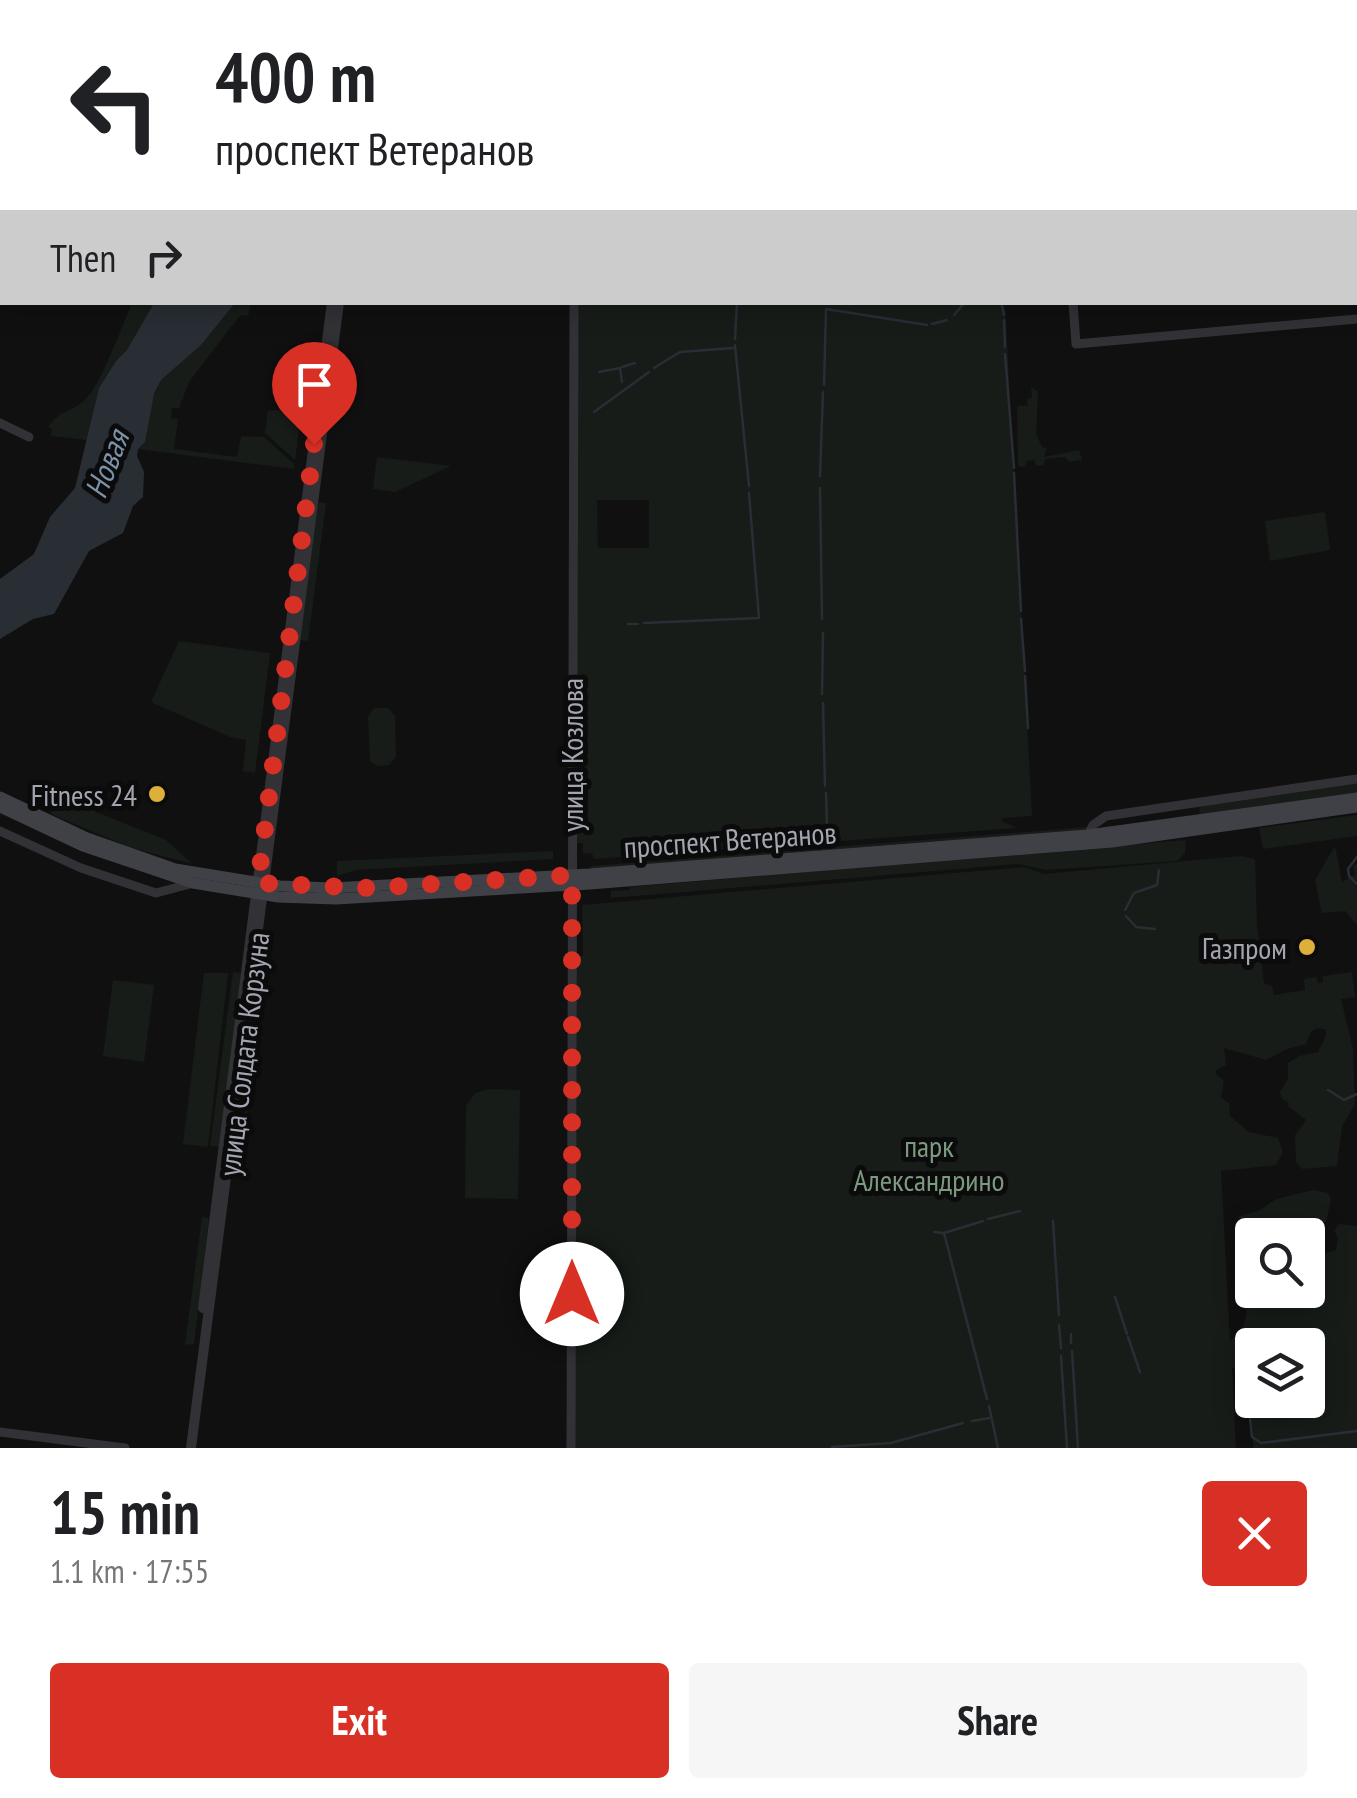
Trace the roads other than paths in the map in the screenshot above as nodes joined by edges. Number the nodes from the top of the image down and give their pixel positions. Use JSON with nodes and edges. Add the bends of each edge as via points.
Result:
{"nodes":[{"id":1,"x":336,"y":305,"type":"edge"},
{"id":2,"x":574,"y":305,"type":"edge"},
{"id":3,"x":1074,"y":305,"type":"edge"},
{"id":4,"x":1357,"y":319,"type":"edge"},
{"id":5,"x":0,"y":423,"type":"edge"},
{"id":6,"x":29,"y":436,"type":"dead end"},
{"id":7,"x":1357,"y":779,"type":"edge"},
{"id":8,"x":0,"y":797,"type":"edge"},
{"id":9,"x":1357,"y":798,"type":"edge"},
{"id":10,"x":1357,"y":807,"type":"edge"},
{"id":11,"x":0,"y":808,"type":"edge"},
{"id":12,"x":0,"y":831,"type":"edge"},
{"id":13,"x":1088,"y":836,"type":"junction"},
{"id":14,"x":572,"y":880,"type":"junction"},
{"id":15,"x":192,"y":883,"type":"junction"},
{"id":16,"x":261,"y":889,"type":"junction"},
{"id":17,"x":0,"y":1432,"type":"edge"},
{"id":18,"x":125,"y":1448,"type":"edge"},
{"id":19,"x":188,"y":1448,"type":"edge"},
{"id":20,"x":571,"y":1448,"type":"edge"}],
"edges":[{"from":1,"to":16,"type":"street","name":"улица Солдата Корзуна"},
{"from":2,"to":14,"type":"street","name":"улица Козлова"},
{"from":3,"to":4,"type":"street","via":[[1076,344]]},
{"from":5,"to":6,"type":"street"},
{"from":7,"to":13,"type":"street","via":[[1106,816]]},
{"from":8,"to":16,"type":"main road","name":"проспект Ветеранов","via":[[126,853]]},
{"from":9,"to":13,"type":"main road","name":"проспект Ветеранов"},
{"from":10,"to":14,"type":"main road","name":"проспект Ветеранов","via":[[1112,842]]},
{"from":11,"to":15,"type":"main road","name":"проспект Ветеранов","via":[[123,862]]},
{"from":12,"to":15,"type":"street","via":[[156,893]]},
{"from":13,"to":14,"type":"main road","name":"проспект Ветеранов"},
{"from":14,"to":16,"type":"main road","name":"проспект Ветеранов"},
{"from":14,"to":20,"type":"street","name":"улица Козлова"},
{"from":15,"to":16,"type":"main road","name":"проспект Ветеранов"},
{"from":16,"to":19,"type":"street","name":"улица Солдата Корзуна"},
{"from":17,"to":18,"type":"street"}]}
